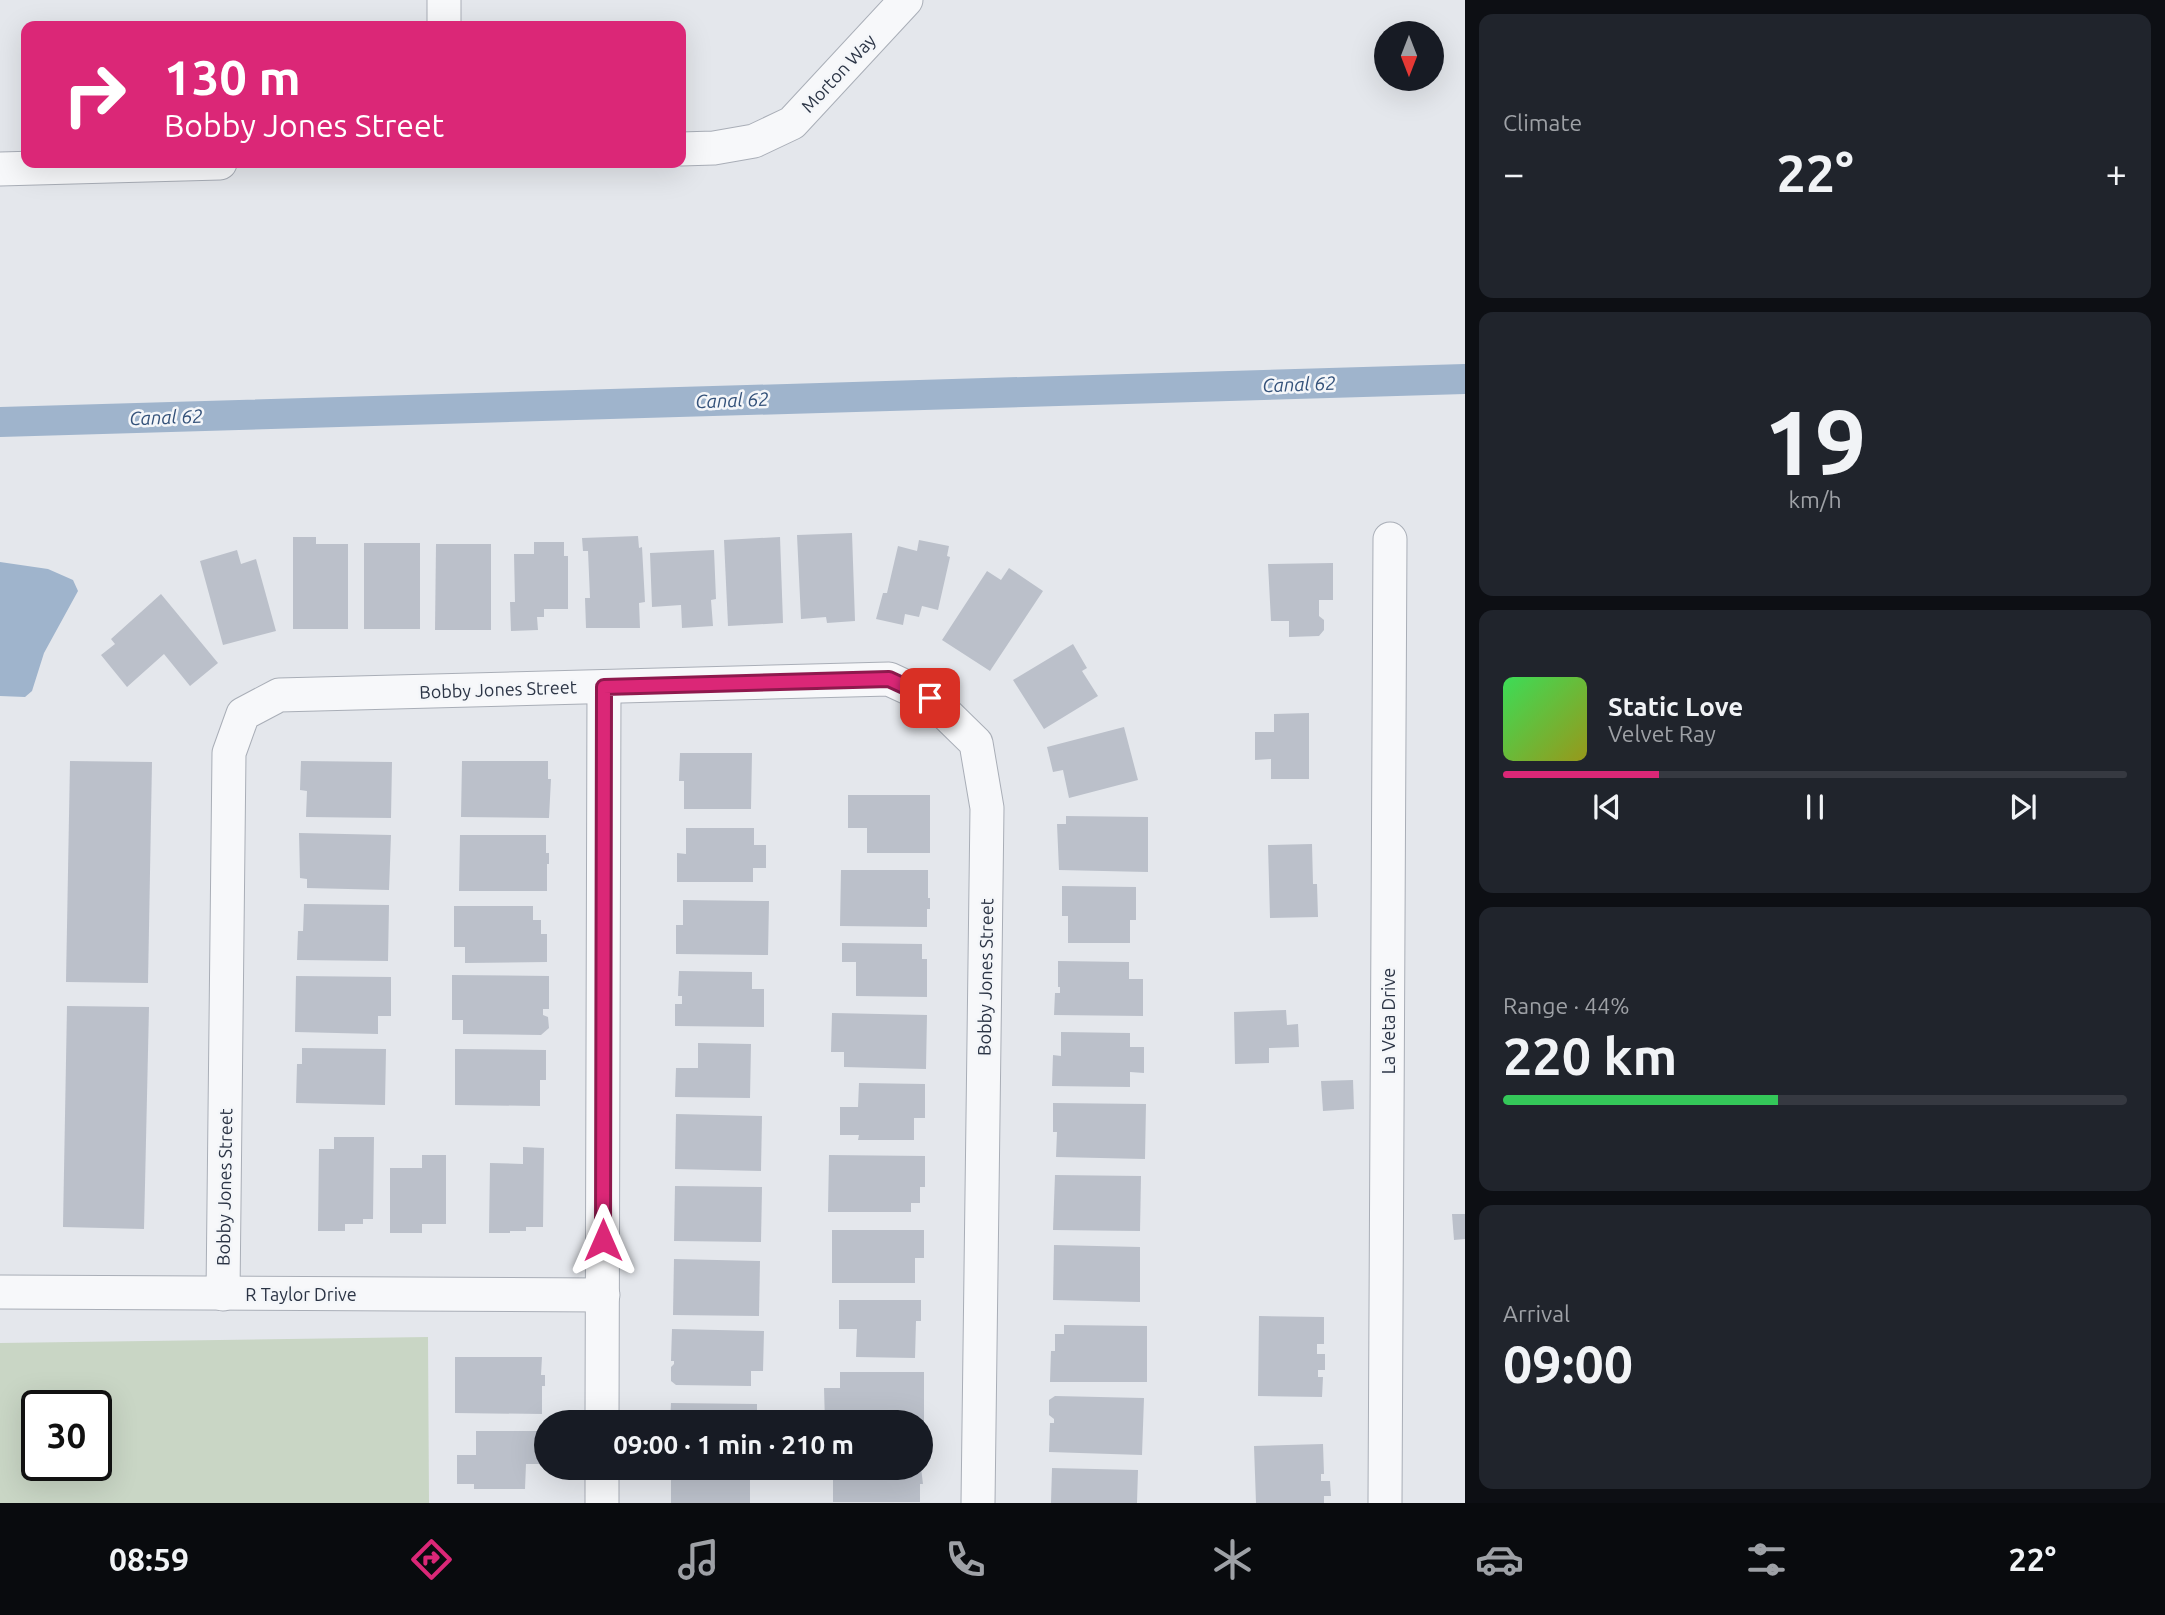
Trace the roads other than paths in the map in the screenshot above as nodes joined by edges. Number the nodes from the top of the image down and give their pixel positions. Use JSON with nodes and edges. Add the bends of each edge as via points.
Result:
{"nodes":[{"id":1,"x":444,"y":0,"type":"edge"},
{"id":2,"x":906,"y":0,"type":"edge"},
{"id":3,"x":444,"y":21,"type":"edge"},
{"id":4,"x":686,"y":149,"type":"edge"},
{"id":5,"x":37,"y":168,"type":"edge"},
{"id":6,"x":0,"y":169,"type":"edge"},
{"id":7,"x":1390,"y":539,"type":"dead end"},
{"id":8,"x":604,"y":687,"type":"junction"},
{"id":9,"x":0,"y":1292,"type":"edge"},
{"id":10,"x":223,"y":1294,"type":"junction"},
{"id":11,"x":603,"y":1295,"type":"junction"},
{"id":12,"x":603,"y":1410,"type":"edge"},
{"id":13,"x":602,"y":1480,"type":"edge"},
{"id":14,"x":602,"y":1503,"type":"edge"},
{"id":15,"x":978,"y":1503,"type":"edge"},
{"id":16,"x":1385,"y":1503,"type":"edge"}],
"edges":[{"from":1,"to":3,"type":"street"},
{"from":2,"to":4,"type":"street","name":"Morton Way","via":[[792,123],[754,141]]},
{"from":5,"to":6,"type":"street"},
{"from":7,"to":16,"type":"street","name":"La Veta Drive"},
{"from":8,"to":10,"type":"street","name":"Bobby Jones Street","via":[[279,695],[243,714],[229,752]]},
{"from":8,"to":11,"type":"street"},
{"from":8,"to":15,"type":"street","name":"Bobby Jones Street","via":[[889,679],[930,698],[976,743],[987,808]]},
{"from":9,"to":10,"type":"street","name":"R Taylor Drive"},
{"from":10,"to":11,"type":"street","name":"R Taylor Drive"},
{"from":11,"to":12,"type":"street"},
{"from":13,"to":14,"type":"street"}]}
